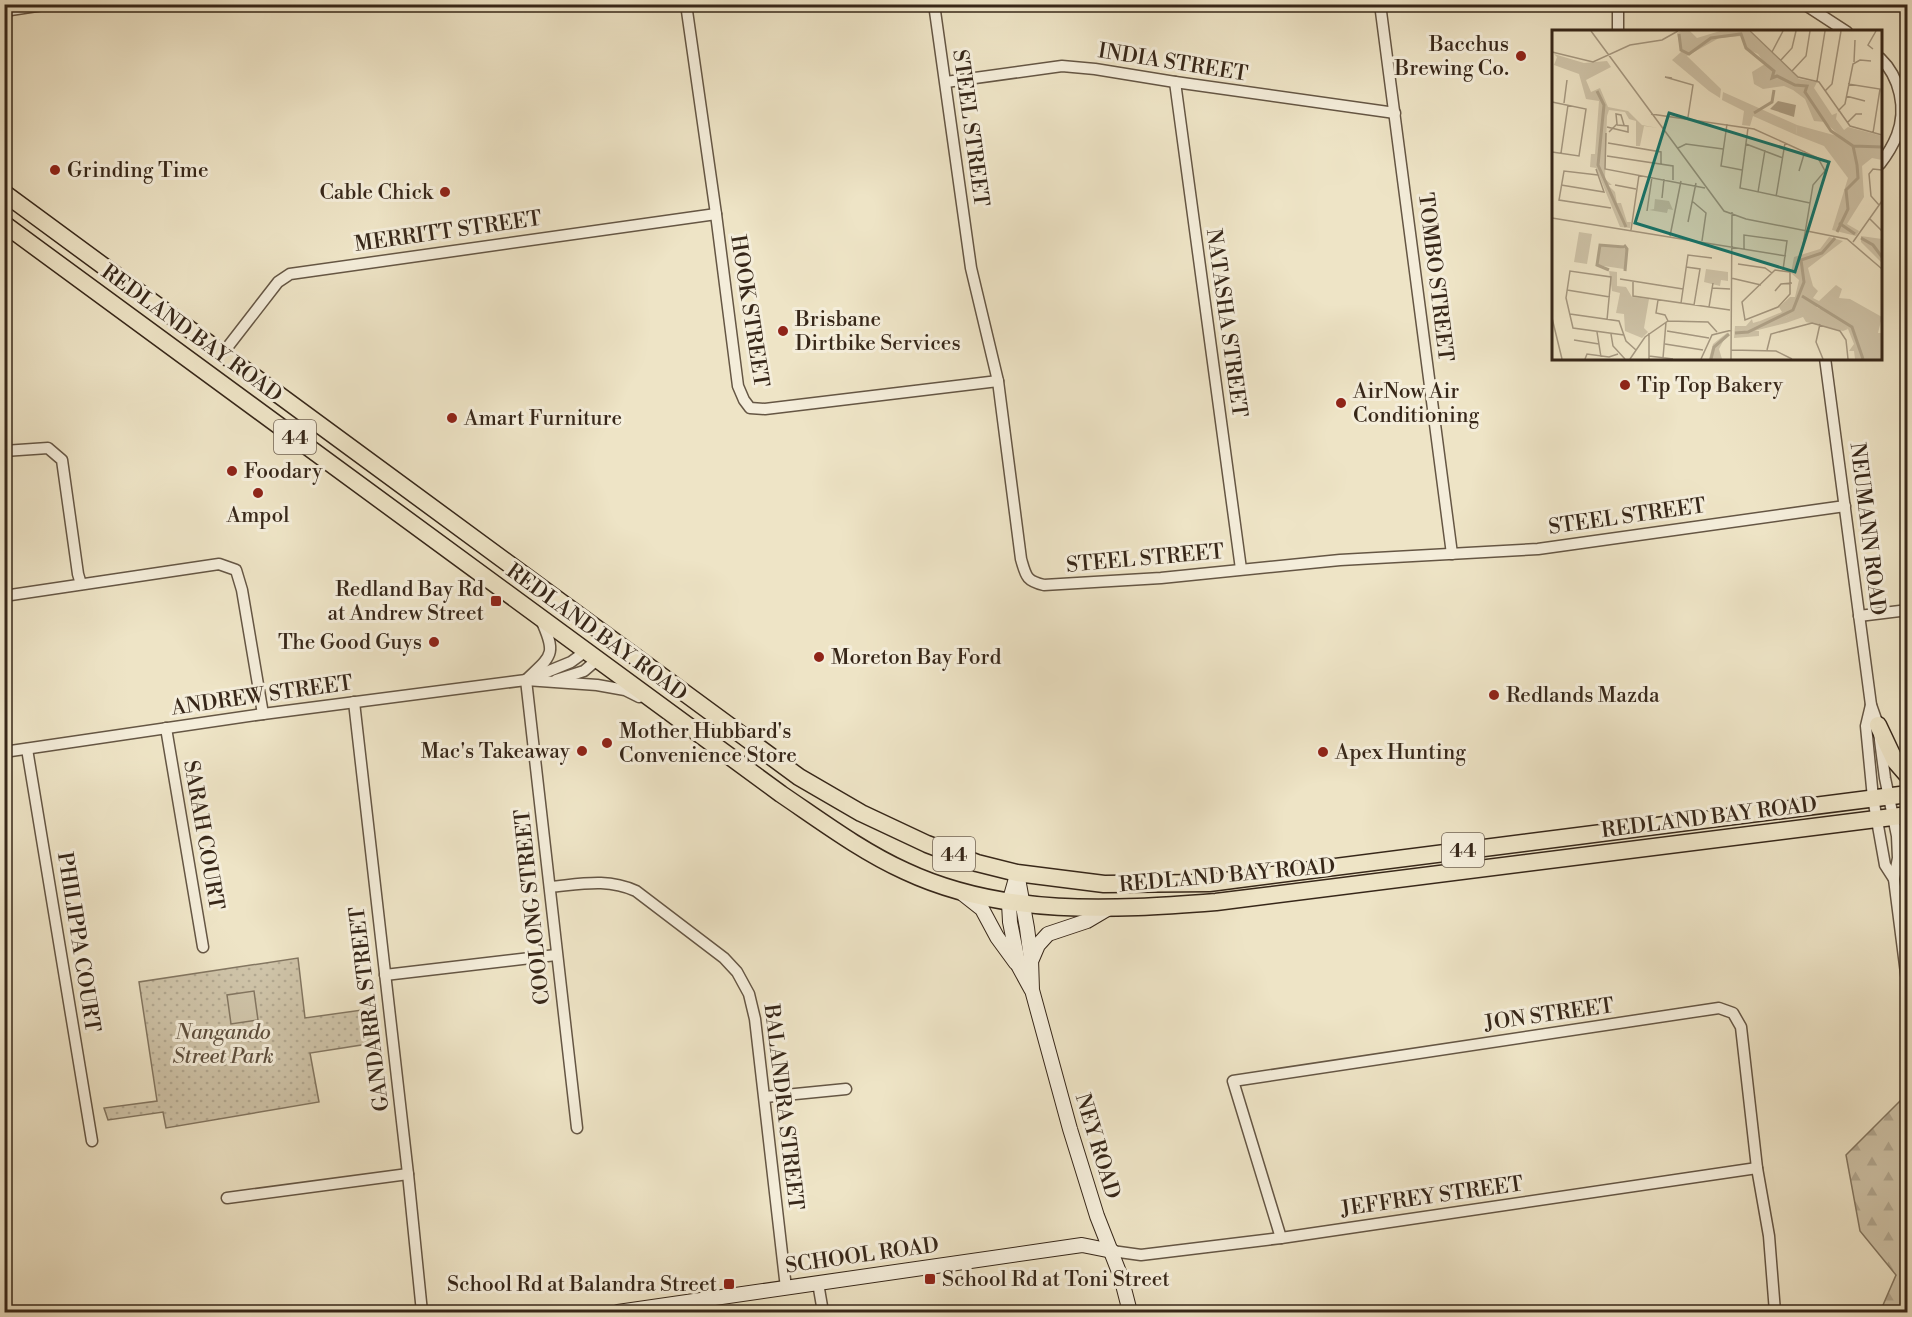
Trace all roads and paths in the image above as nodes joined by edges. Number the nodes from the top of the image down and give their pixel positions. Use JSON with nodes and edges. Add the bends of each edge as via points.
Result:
{"nodes":[{"id":1,"x":50,"y":4,"type":"edge"},
{"id":2,"x":686,"y":4,"type":"edge"},
{"id":3,"x":934,"y":4,"type":"edge"},
{"id":4,"x":1380,"y":4,"type":"edge"},
{"id":5,"x":1618,"y":4,"type":"edge"},
{"id":6,"x":1804,"y":4,"type":"edge"},
{"id":7,"x":4,"y":11,"type":"edge"},
{"id":8,"x":1618,"y":30,"type":"edge"},
{"id":9,"x":1844,"y":30,"type":"edge"},
{"id":10,"x":1882,"y":60,"type":"edge"},
{"id":11,"x":946,"y":82,"type":"junction"},
{"id":12,"x":1174,"y":82,"type":"junction"},
{"id":13,"x":1395,"y":113,"type":"junction"},
{"id":14,"x":1903,"y":134,"type":"edge"},
{"id":15,"x":1882,"y":162,"type":"edge"},
{"id":16,"x":4,"y":194,"type":"edge"},
{"id":17,"x":716,"y":214,"type":"junction"},
{"id":18,"x":4,"y":224,"type":"edge"},
{"id":19,"x":223,"y":353,"type":"junction"},
{"id":20,"x":1825,"y":360,"type":"edge"},
{"id":21,"x":998,"y":381,"type":"junction"},
{"id":22,"x":4,"y":451,"type":"edge"},
{"id":23,"x":1845,"y":506,"type":"junction"},
{"id":24,"x":1452,"y":554,"type":"junction"},
{"id":25,"x":1241,"y":569,"type":"junction"},
{"id":26,"x":81,"y":584,"type":"junction"},
{"id":27,"x":4,"y":596,"type":"edge"},
{"id":28,"x":1908,"y":610,"type":"edge"},
{"id":29,"x":1859,"y":616,"type":"junction"},
{"id":30,"x":540,"y":618,"type":"junction"},
{"id":31,"x":608,"y":637,"type":"junction"},
{"id":32,"x":592,"y":655,"type":"junction"},
{"id":33,"x":526,"y":680,"type":"junction"},
{"id":34,"x":551,"y":681,"type":"junction"},
{"id":35,"x":354,"y":702,"type":"junction"},
{"id":36,"x":1871,"y":705,"type":"junction"},
{"id":37,"x":659,"y":706,"type":"junction"},
{"id":38,"x":263,"y":714,"type":"junction"},
{"id":39,"x":1878,"y":725,"type":"junction"},
{"id":40,"x":166,"y":728,"type":"junction"},
{"id":41,"x":27,"y":749,"type":"junction"},
{"id":42,"x":4,"y":752,"type":"edge"},
{"id":43,"x":1908,"y":776,"type":"edge"},
{"id":44,"x":1908,"y":794,"type":"edge"},
{"id":45,"x":1881,"y":798,"type":"junction"},
{"id":46,"x":1892,"y":816,"type":"edge"},
{"id":47,"x":1017,"y":873,"type":"junction"},
{"id":48,"x":1894,"y":879,"type":"junction"},
{"id":49,"x":550,"y":887,"type":"junction"},
{"id":50,"x":962,"y":894,"type":"junction"},
{"id":51,"x":1017,"y":904,"type":"junction"},
{"id":52,"x":1109,"y":908,"type":"junction"},
{"id":53,"x":1904,"y":919,"type":"edge"},
{"id":54,"x":203,"y":947,"type":"dead end"},
{"id":55,"x":556,"y":955,"type":"junction"},
{"id":56,"x":1031,"y":960,"type":"junction"},
{"id":57,"x":1019,"y":967,"type":"junction"},
{"id":58,"x":385,"y":975,"type":"junction"},
{"id":59,"x":1908,"y":989,"type":"edge"},
{"id":60,"x":1032,"y":990,"type":"junction"},
{"id":61,"x":846,"y":1089,"type":"dead end"},
{"id":62,"x":765,"y":1097,"type":"junction"},
{"id":63,"x":578,"y":1128,"type":"dead end"},
{"id":64,"x":92,"y":1141,"type":"dead end"},
{"id":65,"x":1757,"y":1168,"type":"junction"},
{"id":66,"x":408,"y":1174,"type":"junction"},
{"id":67,"x":227,"y":1198,"type":"dead end"},
{"id":68,"x":1281,"y":1238,"type":"junction"},
{"id":69,"x":1112,"y":1251,"type":"junction"},
{"id":70,"x":818,"y":1283,"type":"junction"},
{"id":71,"x":786,"y":1288,"type":"junction"},
{"id":72,"x":422,"y":1312,"type":"edge"},
{"id":73,"x":618,"y":1312,"type":"edge"},
{"id":74,"x":823,"y":1312,"type":"edge"},
{"id":75,"x":1130,"y":1312,"type":"edge"},
{"id":76,"x":1776,"y":1312,"type":"edge"}],
"edges":[{"from":1,"to":7,"type":"street"},
{"from":2,"to":17,"type":"street","name":"HOOK STREET"},
{"from":3,"to":11,"type":"street","name":"STEEL STREET"},
{"from":4,"to":13,"type":"street","name":"TOMBO STREET"},
{"from":5,"to":8,"type":"street"},
{"from":6,"to":9,"type":"street"},
{"from":10,"to":14,"type":"street","via":[[1899,90]]},
{"from":11,"to":12,"type":"street","name":"INDIA STREET","via":[[1062,66]]},
{"from":11,"to":21,"type":"street","name":"STEEL STREET","via":[[970,268]]},
{"from":12,"to":13,"type":"street","name":"INDIA STREET"},
{"from":12,"to":25,"type":"street","name":"NATASHA STREET"},
{"from":13,"to":24,"type":"street","name":"TOMBO STREET"},
{"from":14,"to":15,"type":"street"},
{"from":16,"to":19,"type":"main road","name":"REDLAND BAY ROAD","number":"44"},
{"from":17,"to":19,"type":"street","name":"MERRITT STREET","via":[[290,274],[278,282]]},
{"from":17,"to":21,"type":"street","name":"HOOK STREET","via":[[738,386],[750,408]]},
{"from":18,"to":30,"type":"main road","name":"REDLAND BAY ROAD","number":"44"},
{"from":19,"to":31,"type":"main road","name":"REDLAND BAY ROAD","number":"44"},
{"from":20,"to":23,"type":"street","name":"NEUMANN ROAD"},
{"from":21,"to":25,"type":"street","name":"STEEL STREET","via":[[1021,559],[1033,583],[1161,578]]},
{"from":22,"to":26,"type":"street","via":[[48,448],[62,460]]},
{"from":23,"to":24,"type":"street","name":"STEEL STREET","via":[[1538,549]]},
{"from":23,"to":29,"type":"street","name":"NEUMANN ROAD"},
{"from":24,"to":25,"type":"street","name":"STEEL STREET"},
{"from":26,"to":27,"type":"street"},
{"from":26,"to":38,"type":"street","via":[[219,564],[236,570]]},
{"from":28,"to":29,"type":"street"},
{"from":29,"to":36,"type":"street","name":"NEUMANN ROAD"},
{"from":30,"to":32,"type":"main road","name":"REDLAND BAY ROAD","number":"44"},
{"from":30,"to":33,"type":"street","via":[[552,647],[550,656]]},
{"from":31,"to":32,"type":"main road"},
{"from":31,"to":47,"type":"main road","name":"REDLAND BAY ROAD","number":"44","via":[[808,782],[861,813],[927,844]]},
{"from":32,"to":33,"type":"street","name":"ANDREW STREET"},
{"from":32,"to":34,"type":"street","name":"ANDREW STREET","via":[[584,671]]},
{"from":32,"to":37,"type":"main road","name":"REDLAND BAY ROAD","number":"44"},
{"from":33,"to":34,"type":"street","name":"ANDREW STREET"},
{"from":33,"to":35,"type":"street","name":"ANDREW STREET"},
{"from":33,"to":49,"type":"street","name":"COOLONG STREET"},
{"from":34,"to":37,"type":"street","name":"ANDREW STREET","via":[[625,690]]},
{"from":35,"to":38,"type":"street","name":"ANDREW STREET"},
{"from":35,"to":58,"type":"street","name":"GANDARRA STREET"},
{"from":36,"to":39,"type":"street","name":"NEUMANN ROAD"},
{"from":36,"to":45,"type":"street","name":"NEUMANN ROAD","via":[[1866,726]]},
{"from":37,"to":50,"type":"main road","name":"REDLAND BAY ROAD","number":"44","via":[[872,854],[905,872]]},
{"from":38,"to":40,"type":"street","name":"ANDREW STREET"},
{"from":39,"to":43,"type":"main road","via":[[1895,761]]},
{"from":39,"to":45,"type":"street","name":"NEUMANN ROAD"},
{"from":40,"to":41,"type":"street","name":"ANDREW STREET"},
{"from":40,"to":54,"type":"street","name":"SARAH COURT"},
{"from":41,"to":42,"type":"street","name":"ANDREW STREET"},
{"from":41,"to":64,"type":"street","name":"PHILIPPA COURT"},
{"from":44,"to":45,"type":"main road","name":"REDLAND BAY ROAD","number":"44"},
{"from":45,"to":46,"type":"street","name":"NEUMANN ROAD"},
{"from":45,"to":46,"type":"street","name":"NEUMANN ROAD"},
{"from":45,"to":47,"type":"main road","name":"REDLAND BAY ROAD","number":"44","via":[[1209,883],[1104,884]]},
{"from":46,"to":48,"type":"street","via":[[1898,858]]},
{"from":46,"to":48,"type":"street","via":[[1885,865]]},
{"from":46,"to":52,"type":"main road","name":"REDLAND BAY ROAD","number":"44","via":[[1216,902]]},
{"from":47,"to":51,"type":"main road","name":"NEY ROAD"},
{"from":48,"to":53,"type":"street"},
{"from":49,"to":55,"type":"street","name":"COOLONG STREET"},
{"from":49,"to":62,"type":"street","name":"BALANDRA STREET","via":[[592,882],[621,884],[636,891],[724,958],[749,994]]},
{"from":50,"to":51,"type":"main road","name":"REDLAND BAY ROAD","number":"44"},
{"from":50,"to":57,"type":"main road","via":[[982,909]]},
{"from":51,"to":52,"type":"main road","name":"REDLAND BAY ROAD","number":"44"},
{"from":51,"to":56,"type":"main road","name":"NEY ROAD"},
{"from":51,"to":57,"type":"main road","name":"NEY ROAD","via":[[1011,934]]},
{"from":52,"to":56,"type":"main road","via":[[1087,921],[1048,934]]},
{"from":53,"to":59,"type":"street"},
{"from":55,"to":58,"type":"street"},
{"from":55,"to":63,"type":"street","name":"COOLONG STREET"},
{"from":56,"to":60,"type":"main road","name":"NEY ROAD"},
{"from":57,"to":60,"type":"main road","name":"NEY ROAD"},
{"from":58,"to":66,"type":"street","name":"GANDARRA STREET"},
{"from":60,"to":69,"type":"main road","name":"NEY ROAD","via":[[1073,1140]]},
{"from":61,"to":62,"type":"street"},
{"from":62,"to":71,"type":"street","name":"BALANDRA STREET"},
{"from":65,"to":68,"type":"street","name":"JEFFREY STREET"},
{"from":65,"to":68,"type":"street","name":"JON STREET","via":[[1741,1027],[1732,1013],[1719,1008],[1233,1081]]},
{"from":65,"to":76,"type":"street","name":"JON STREET","via":[[1769,1236]]},
{"from":66,"to":67,"type":"street"},
{"from":66,"to":72,"type":"street","name":"GANDARRA STREET"},
{"from":68,"to":69,"type":"street","name":"JEFFREY STREET","via":[[1141,1255]]},
{"from":69,"to":70,"type":"main road","name":"SCHOOL ROAD","via":[[1082,1245]]},
{"from":69,"to":75,"type":"main road","name":"NEY ROAD"},
{"from":70,"to":71,"type":"main road","name":"SCHOOL ROAD"},
{"from":70,"to":74,"type":"street"},
{"from":71,"to":73,"type":"main road","name":"SCHOOL ROAD"}]}
